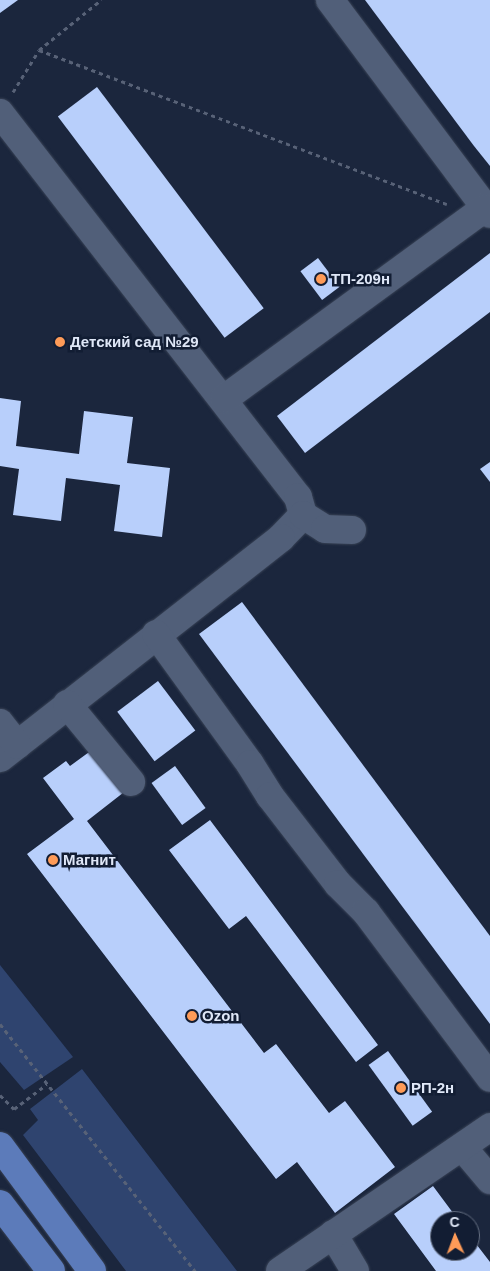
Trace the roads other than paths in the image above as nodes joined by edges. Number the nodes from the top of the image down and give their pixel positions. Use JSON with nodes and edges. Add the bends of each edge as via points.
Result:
{"nodes":[{"id":1,"x":330,"y":0,"type":"edge"},
{"id":2,"x":1,"y":113,"type":"edge"},
{"id":3,"x":487,"y":211,"type":"edge"},
{"id":4,"x":224,"y":399,"type":"junction"},
{"id":5,"x":303,"y":515,"type":"junction"},
{"id":6,"x":352,"y":530,"type":"dead end"},
{"id":7,"x":156,"y":634,"type":"junction"},
{"id":8,"x":68,"y":704,"type":"junction"},
{"id":9,"x":0,"y":723,"type":"edge"},
{"id":10,"x":8,"y":752,"type":"edge"},
{"id":11,"x":131,"y":782,"type":"dead end"},
{"id":12,"x":490,"y":1078,"type":"edge"},
{"id":13,"x":490,"y":1127,"type":"edge"},
{"id":14,"x":0,"y":1146,"type":"edge"},
{"id":15,"x":463,"y":1148,"type":"junction"},
{"id":16,"x":490,"y":1180,"type":"edge"},
{"id":17,"x":0,"y":1204,"type":"edge"},
{"id":18,"x":332,"y":1234,"type":"junction"},
{"id":19,"x":51,"y":1271,"type":"edge"},
{"id":20,"x":92,"y":1271,"type":"edge"},
{"id":21,"x":280,"y":1271,"type":"edge"},
{"id":22,"x":355,"y":1271,"type":"edge"}],
"edges":[{"from":1,"to":3,"type":"lane"},
{"from":2,"to":4,"type":"lane"},
{"from":3,"to":4,"type":"lane"},
{"from":4,"to":5,"type":"lane","via":[[298,497]]},
{"from":5,"to":6,"type":"lane","via":[[325,529]]},
{"from":5,"to":7,"type":"lane","via":[[281,538]]},
{"from":7,"to":8,"type":"lane"},
{"from":7,"to":12,"type":"lane","via":[[270,796],[338,884],[366,912]]},
{"from":8,"to":10,"type":"lane"},
{"from":8,"to":11,"type":"lane"},
{"from":9,"to":10,"type":"lane"},
{"from":13,"to":15,"type":"lane"},
{"from":14,"to":20,"type":"main road"},
{"from":15,"to":16,"type":"lane"},
{"from":15,"to":18,"type":"lane"},
{"from":17,"to":19,"type":"main road"},
{"from":18,"to":21,"type":"lane"},
{"from":18,"to":22,"type":"lane"}]}
